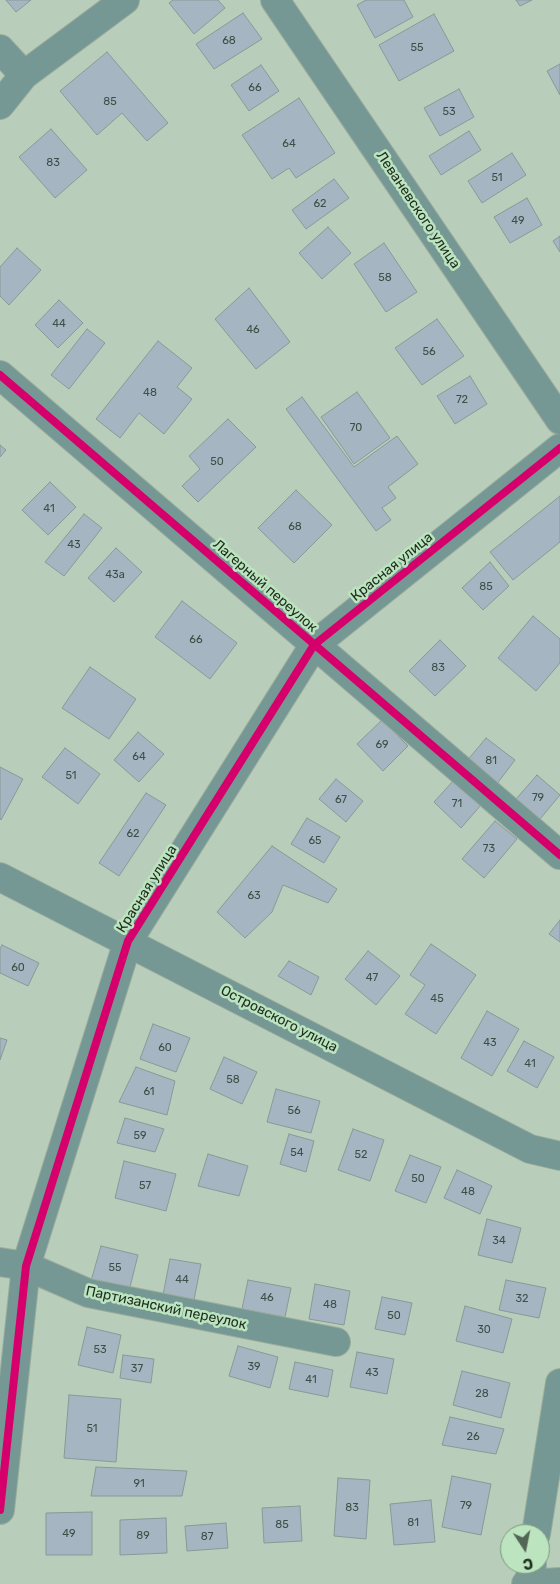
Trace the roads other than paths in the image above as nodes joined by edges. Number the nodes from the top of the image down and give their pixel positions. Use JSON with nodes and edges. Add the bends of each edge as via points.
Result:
{"nodes":[{"id":1,"x":125,"y":0,"type":"edge"},
{"id":2,"x":275,"y":0,"type":"edge"},
{"id":3,"x":0,"y":49,"type":"edge"},
{"id":4,"x":24,"y":75,"type":"junction"},
{"id":5,"x":0,"y":105,"type":"edge"},
{"id":6,"x":0,"y":375,"type":"edge"},
{"id":7,"x":560,"y":420,"type":"edge"},
{"id":8,"x":560,"y":448,"type":"edge"},
{"id":9,"x":314,"y":645,"type":"junction"},
{"id":10,"x":560,"y":855,"type":"edge"},
{"id":11,"x":0,"y":877,"type":"edge"},
{"id":12,"x":128,"y":941,"type":"junction"},
{"id":13,"x":560,"y":1156,"type":"edge"},
{"id":14,"x":13,"y":1264,"type":"edge"},
{"id":15,"x":336,"y":1342,"type":"dead end"},
{"id":16,"x":560,"y":1383,"type":"edge"},
{"id":17,"x":0,"y":1510,"type":"edge"},
{"id":18,"x":538,"y":1524,"type":"edge"},
{"id":19,"x":560,"y":1582,"type":"edge"},
{"id":20,"x":528,"y":1584,"type":"edge"}],
"edges":[{"from":1,"to":4,"type":"street"},
{"from":2,"to":7,"type":"street","name":"Леваневского улица"},
{"from":3,"to":4,"type":"street"},
{"from":4,"to":5,"type":"street"},
{"from":6,"to":9,"type":"street","name":"Лагерный переулок"},
{"from":8,"to":9,"type":"street","name":"Красная улица"},
{"from":9,"to":10,"type":"street","name":"Лагерный переулок"},
{"from":9,"to":12,"type":"street","name":"Красная улица"},
{"from":11,"to":12,"type":"street","name":"Островского улица"},
{"from":12,"to":13,"type":"street","name":"Островского улица","via":[[530,1148]]},
{"from":12,"to":14,"type":"street","name":"Красная улица"},
{"from":14,"to":15,"type":"street","name":"Партизанский переулок","via":[[88,1294]]},
{"from":14,"to":17,"type":"street","name":"Красная улица"},
{"from":16,"to":18,"type":"street"},
{"from":19,"to":20,"type":"main road"}]}
